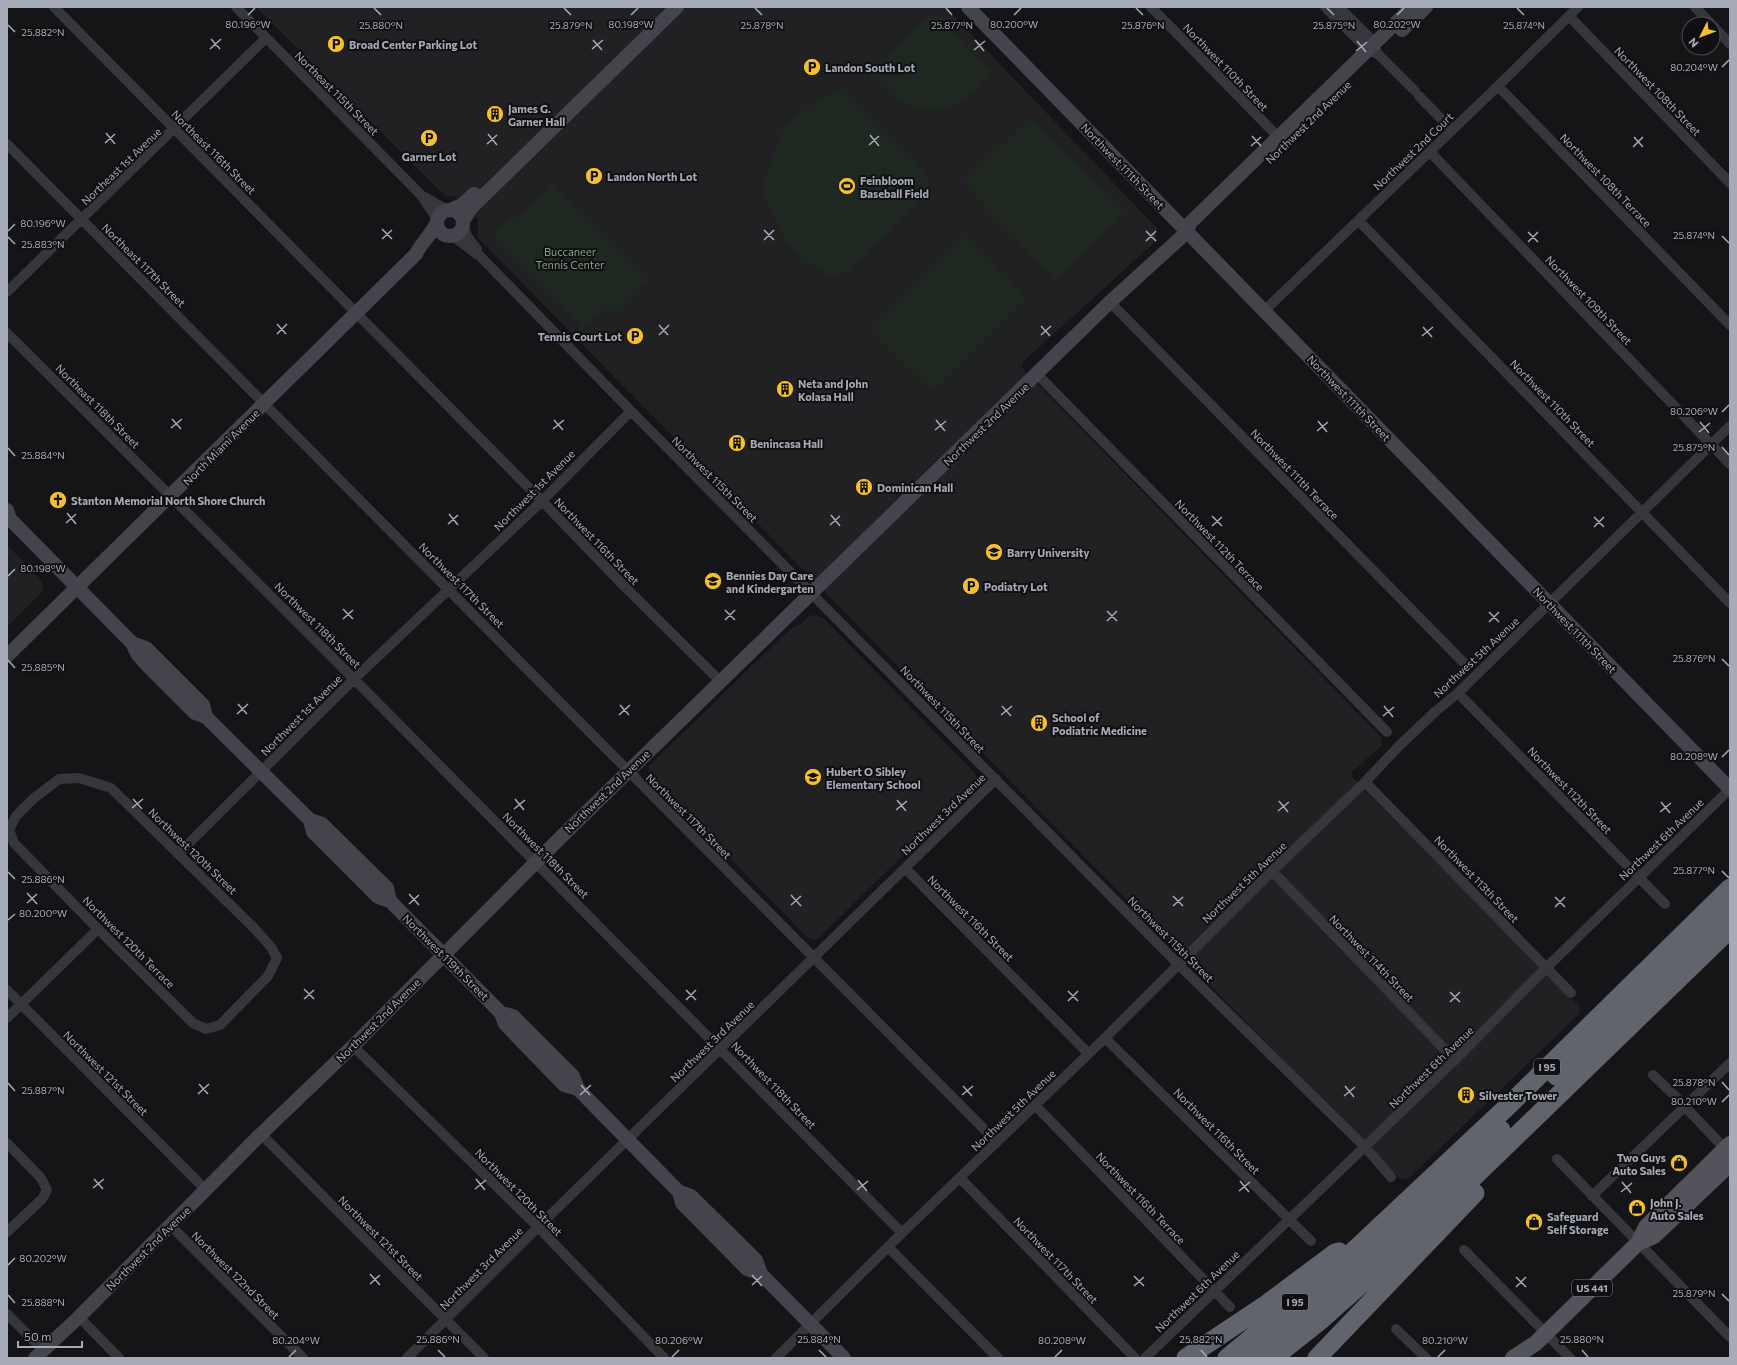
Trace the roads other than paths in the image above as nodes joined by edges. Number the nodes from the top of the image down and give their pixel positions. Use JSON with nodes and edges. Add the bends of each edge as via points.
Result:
{"nodes":[{"id":1,"x":54,"y":7,"type":"edge"},
{"id":2,"x":236,"y":7,"type":"edge"},
{"id":3,"x":968,"y":7,"type":"edge"},
{"id":4,"x":1150,"y":7,"type":"edge"},
{"id":5,"x":1325,"y":7,"type":"edge"},
{"id":6,"x":1339,"y":7,"type":"edge"},
{"id":7,"x":1412,"y":7,"type":"edge"},
{"id":8,"x":1426,"y":7,"type":"edge"},
{"id":9,"x":1578,"y":7,"type":"edge"},
{"id":10,"x":1695,"y":7,"type":"edge"},
{"id":11,"x":668,"y":10,"type":"edge"},
{"id":12,"x":1568,"y":16,"type":"junction"},
{"id":13,"x":1704,"y":16,"type":"edge"},
{"id":14,"x":1721,"y":34,"type":"edge"},
{"id":15,"x":266,"y":38,"type":"junction"},
{"id":16,"x":1730,"y":44,"type":"edge"},
{"id":17,"x":1373,"y":49,"type":"junction"},
{"id":18,"x":1498,"y":86,"type":"junction"},
{"id":19,"x":562,"y":114,"type":"junction"},
{"id":20,"x":175,"y":130,"type":"junction"},
{"id":21,"x":1452,"y":130,"type":"junction"},
{"id":22,"x":1281,"y":141,"type":"junction"},
{"id":23,"x":7,"y":144,"type":"edge"},
{"id":24,"x":1430,"y":152,"type":"junction"},
{"id":25,"x":1730,"y":183,"type":"edge"},
{"id":26,"x":421,"y":195,"type":"junction"},
{"id":27,"x":449,"y":210,"type":"junction"},
{"id":28,"x":83,"y":220,"type":"junction"},
{"id":29,"x":1359,"y":221,"type":"junction"},
{"id":30,"x":436,"y":222,"type":"junction"},
{"id":31,"x":463,"y":223,"type":"junction"},
{"id":32,"x":1187,"y":232,"type":"junction"},
{"id":33,"x":449,"y":236,"type":"junction"},
{"id":34,"x":416,"y":254,"type":"junction"},
{"id":35,"x":480,"y":256,"type":"junction"},
{"id":36,"x":7,"y":292,"type":"edge"},
{"id":37,"x":1110,"y":302,"type":"junction"},
{"id":38,"x":1264,"y":311,"type":"junction"},
{"id":39,"x":356,"y":314,"type":"junction"},
{"id":40,"x":1730,"y":325,"type":"edge"},
{"id":41,"x":7,"y":333,"type":"edge"},
{"id":42,"x":1037,"y":374,"type":"junction"},
{"id":43,"x":264,"y":404,"type":"junction"},
{"id":44,"x":631,"y":411,"type":"junction"},
{"id":45,"x":1730,"y":426,"type":"edge"},
{"id":46,"x":1711,"y":445,"type":"junction"},
{"id":47,"x":1730,"y":464,"type":"edge"},
{"id":48,"x":171,"y":495,"type":"junction"},
{"id":49,"x":542,"y":501,"type":"junction"},
{"id":50,"x":1643,"y":513,"type":"junction"},
{"id":51,"x":8,"y":515,"type":"edge"},
{"id":52,"x":78,"y":587,"type":"junction"},
{"id":53,"x":449,"y":589,"type":"junction"},
{"id":54,"x":812,"y":592,"type":"junction"},
{"id":55,"x":1550,"y":603,"type":"junction"},
{"id":56,"x":1730,"y":603,"type":"edge"},
{"id":57,"x":7,"y":656,"type":"edge"},
{"id":58,"x":1463,"y":662,"type":"dead end"},
{"id":59,"x":354,"y":679,"type":"junction"},
{"id":60,"x":720,"y":681,"type":"junction"},
{"id":61,"x":1458,"y":693,"type":"junction"},
{"id":62,"x":1387,"y":732,"type":"dead end"},
{"id":63,"x":261,"y":771,"type":"junction"},
{"id":64,"x":627,"y":772,"type":"junction"},
{"id":65,"x":996,"y":780,"type":"junction"},
{"id":66,"x":1365,"y":782,"type":"junction"},
{"id":67,"x":1730,"y":789,"type":"edge"},
{"id":68,"x":9,"y":830,"type":"joint"},
{"id":69,"x":178,"y":854,"type":"junction"},
{"id":70,"x":535,"y":862,"type":"junction"},
{"id":71,"x":905,"y":868,"type":"junction"},
{"id":72,"x":1272,"y":871,"type":"junction"},
{"id":73,"x":1639,"y":878,"type":"junction"},
{"id":74,"x":1730,"y":888,"type":"edge"},
{"id":75,"x":1665,"y":904,"type":"dead end"},
{"id":76,"x":1730,"y":907,"type":"edge"},
{"id":77,"x":98,"y":929,"type":"junction"},
{"id":78,"x":1730,"y":929,"type":"edge"},
{"id":79,"x":1730,"y":947,"type":"edge"},
{"id":80,"x":443,"y":954,"type":"junction"},
{"id":81,"x":813,"y":958,"type":"junction"},
{"id":82,"x":1178,"y":964,"type":"junction"},
{"id":83,"x":1546,"y":968,"type":"junction"},
{"id":84,"x":7,"y":990,"type":"edge"},
{"id":85,"x":1571,"y":993,"type":"dead end"},
{"id":86,"x":22,"y":1004,"type":"junction"},
{"id":87,"x":7,"y":1018,"type":"edge"},
{"id":88,"x":206,"y":1029,"type":"joint"},
{"id":89,"x":1105,"y":1038,"type":"junction"},
{"id":90,"x":353,"y":1046,"type":"junction"},
{"id":91,"x":722,"y":1049,"type":"junction"},
{"id":92,"x":1088,"y":1053,"type":"junction"},
{"id":93,"x":1455,"y":1060,"type":"junction"},
{"id":94,"x":1730,"y":1063,"type":"edge"},
{"id":95,"x":1653,"y":1074,"type":"dead end"},
{"id":96,"x":1035,"y":1105,"type":"junction"},
{"id":97,"x":1685,"y":1106,"type":"junction"},
{"id":98,"x":261,"y":1134,"type":"junction"},
{"id":99,"x":628,"y":1140,"type":"junction"},
{"id":100,"x":997,"y":1142,"type":"junction"},
{"id":101,"x":7,"y":1143,"type":"edge"},
{"id":102,"x":1365,"y":1147,"type":"junction"},
{"id":103,"x":1729,"y":1153,"type":"edge"},
{"id":104,"x":1557,"y":1159,"type":"dead end"},
{"id":105,"x":1392,"y":1177,"type":"dead end"},
{"id":106,"x":960,"y":1178,"type":"junction"},
{"id":107,"x":1480,"y":1189,"type":"junction"},
{"id":108,"x":206,"y":1190,"type":"junction"},
{"id":109,"x":1592,"y":1196,"type":"junction"},
{"id":110,"x":1290,"y":1219,"type":"junction"},
{"id":111,"x":170,"y":1225,"type":"junction"},
{"id":112,"x":538,"y":1227,"type":"junction"},
{"id":113,"x":7,"y":1232,"type":"edge"},
{"id":114,"x":902,"y":1233,"type":"junction"},
{"id":115,"x":1311,"y":1241,"type":"dead end"},
{"id":116,"x":1638,"y":1243,"type":"junction"},
{"id":117,"x":1361,"y":1244,"type":"junction"},
{"id":118,"x":888,"y":1247,"type":"junction"},
{"id":119,"x":1464,"y":1250,"type":"dead end"},
{"id":120,"x":1214,"y":1291,"type":"junction"},
{"id":121,"x":1230,"y":1307,"type":"dead end"},
{"id":122,"x":7,"y":1314,"type":"edge"},
{"id":123,"x":79,"y":1317,"type":"junction"},
{"id":124,"x":446,"y":1320,"type":"junction"},
{"id":125,"x":811,"y":1325,"type":"junction"},
{"id":126,"x":1396,"y":1329,"type":"dead end"},
{"id":127,"x":1730,"y":1337,"type":"edge"},
{"id":128,"x":1541,"y":1338,"type":"junction"},
{"id":129,"x":39,"y":1354,"type":"edge"},
{"id":130,"x":119,"y":1358,"type":"edge"},
{"id":131,"x":303,"y":1358,"type":"edge"},
{"id":132,"x":407,"y":1358,"type":"edge"},
{"id":133,"x":484,"y":1358,"type":"edge"},
{"id":134,"x":664,"y":1358,"type":"edge"},
{"id":135,"x":776,"y":1358,"type":"edge"},
{"id":136,"x":844,"y":1358,"type":"edge"},
{"id":137,"x":998,"y":1358,"type":"edge"},
{"id":138,"x":1135,"y":1358,"type":"edge"},
{"id":139,"x":1145,"y":1358,"type":"edge"},
{"id":140,"x":1186,"y":1358,"type":"edge"},
{"id":141,"x":1227,"y":1358,"type":"edge"},
{"id":142,"x":1249,"y":1358,"type":"edge"},
{"id":143,"x":1273,"y":1358,"type":"edge"},
{"id":144,"x":1294,"y":1358,"type":"edge"},
{"id":145,"x":1317,"y":1358,"type":"edge"},
{"id":146,"x":1426,"y":1358,"type":"edge"},
{"id":147,"x":1513,"y":1358,"type":"edge"},
{"id":148,"x":1528,"y":1358,"type":"edge"},
{"id":149,"x":1570,"y":1358,"type":"edge"}],
"edges":[{"from":1,"to":20,"type":"street","name":"Northeast 116th Street"},
{"from":2,"to":15,"type":"street","name":"Northeast 115th Street"},
{"from":3,"to":32,"type":"street","name":"Northwest 111th Street"},
{"from":4,"to":22,"type":"street","name":"Northwest 110th Street"},
{"from":5,"to":17,"type":"street"},
{"from":6,"to":17,"type":"street"},
{"from":7,"to":17,"type":"street","name":"Northwest 2nd Avenue"},
{"from":8,"to":17,"type":"street","name":"Northwest 2nd Avenue"},
{"from":9,"to":12,"type":"street","name":"Northwest 2nd Court"},
{"from":10,"to":13,"type":"street"},
{"from":11,"to":19,"type":"street"},
{"from":12,"to":18,"type":"street","name":"Northwest 2nd Court"},
{"from":12,"to":25,"type":"street","name":"Northwest 108th Street"},
{"from":14,"to":16,"type":"street"},
{"from":15,"to":20,"type":"street","name":"Northeast 1st Avenue"},
{"from":15,"to":26,"type":"street","name":"Northeast 115th Street"},
{"from":17,"to":21,"type":"street"},
{"from":17,"to":22,"type":"street","name":"Northwest 2nd Avenue"},
{"from":18,"to":21,"type":"street","name":"Northwest 2nd Court"},
{"from":18,"to":40,"type":"street","name":"Northwest 108th Terrace"},
{"from":19,"to":27,"type":"street","via":[[462,205]]},
{"from":19,"to":31,"type":"street","via":[[471,208]]},
{"from":20,"to":28,"type":"street","name":"Northeast 1st Avenue"},
{"from":20,"to":39,"type":"street","name":"Northeast 116th Street"},
{"from":21,"to":24,"type":"street","name":"Northwest 2nd Court"},
{"from":22,"to":32,"type":"street","name":"Northwest 2nd Avenue","via":[[1196,230]]},
{"from":23,"to":28,"type":"street","name":"Northeast 117th Street"},
{"from":24,"to":29,"type":"street","name":"Northwest 2nd Court"},
{"from":24,"to":46,"type":"street","name":"Northwest 109th Street"},
{"from":26,"to":27,"type":"street","name":"Northeast 115th Street"},
{"from":26,"to":30,"type":"street","name":"Northeast 115th Street"},
{"from":27,"to":30,"type":"street","via":[[440,213]]},
{"from":27,"to":31,"type":"street","via":[[460,215]]},
{"from":28,"to":36,"type":"street","name":"Northeast 1st Avenue"},
{"from":28,"to":43,"type":"street","name":"Northeast 117th Street"},
{"from":29,"to":38,"type":"street","name":"Northwest 2nd Court"},
{"from":29,"to":50,"type":"street","name":"Northwest 110th Street"},
{"from":30,"to":33,"type":"street","via":[[441,233]]},
{"from":30,"to":34,"type":"street","name":"North Miami Avenue"},
{"from":31,"to":33,"type":"street","via":[[460,231]]},
{"from":31,"to":35,"type":"street","via":[[467,236]]},
{"from":32,"to":37,"type":"street","name":"Northwest 2nd Avenue"},
{"from":32,"to":38,"type":"street","name":"Northwest 111th Street"},
{"from":33,"to":34,"type":"street","name":"North Miami Avenue","via":[[435,241]]},
{"from":33,"to":35,"type":"street"},
{"from":34,"to":39,"type":"street","name":"North Miami Avenue"},
{"from":35,"to":44,"type":"street","name":"Northwest 115th Street"},
{"from":37,"to":42,"type":"street","name":"Northwest 2nd Avenue"},
{"from":37,"to":58,"type":"street","name":"Northwest 111th Terrace"},
{"from":38,"to":55,"type":"street","name":"Northwest 111th Street"},
{"from":39,"to":43,"type":"street","name":"North Miami Avenue"},
{"from":39,"to":49,"type":"street","name":"Northwest 116th Street"},
{"from":41,"to":48,"type":"street","name":"Northeast 118th Street"},
{"from":42,"to":54,"type":"street","name":"Northwest 2nd Avenue"},
{"from":42,"to":62,"type":"street","name":"Northwest 112th Terrace"},
{"from":43,"to":48,"type":"street","name":"North Miami Avenue"},
{"from":43,"to":53,"type":"street","name":"Northwest 117th Street"},
{"from":44,"to":49,"type":"street","name":"Northwest 1st Avenue"},
{"from":44,"to":54,"type":"street","name":"Northwest 115th Street"},
{"from":45,"to":46,"type":"street","name":"Northwest 5th Avenue"},
{"from":46,"to":47,"type":"street","name":"Northwest 109th Street"},
{"from":46,"to":50,"type":"street","name":"Northwest 5th Avenue"},
{"from":48,"to":52,"type":"street","name":"North Miami Avenue"},
{"from":48,"to":59,"type":"street","name":"Northwest 118th Street"},
{"from":49,"to":53,"type":"street","name":"Northwest 1st Avenue"},
{"from":49,"to":60,"type":"street","name":"Northwest 116th Street"},
{"from":50,"to":55,"type":"street","name":"Northwest 5th Avenue"},
{"from":50,"to":56,"type":"street","name":"Northwest 110th Street"},
{"from":51,"to":52,"type":"street","name":"Northwest 119th Street"},
{"from":52,"to":57,"type":"street","name":"North Miami Avenue"},
{"from":52,"to":63,"type":"street","name":"Northwest 119th Street","via":[[132,643],[146,648],[203,705],[206,717]]},
{"from":53,"to":59,"type":"street","name":"Northwest 1st Avenue"},
{"from":53,"to":64,"type":"street","name":"Northwest 117th Street"},
{"from":54,"to":60,"type":"street","name":"Northwest 2nd Avenue"},
{"from":54,"to":65,"type":"street","name":"Northwest 115th Street"},
{"from":55,"to":61,"type":"street","name":"Northwest 5th Avenue"},
{"from":55,"to":67,"type":"street","name":"Northwest 111th Street"},
{"from":59,"to":63,"type":"street","name":"Northwest 1st Avenue"},
{"from":59,"to":70,"type":"street","name":"Northwest 118th Street"},
{"from":60,"to":64,"type":"street","name":"Northwest 2nd Avenue"},
{"from":61,"to":66,"type":"street","name":"Northwest 5th Avenue","via":[[1436,711]]},
{"from":61,"to":73,"type":"street","name":"Northwest 112th Street"},
{"from":63,"to":69,"type":"street","name":"Northwest 1st Avenue"},
{"from":63,"to":80,"type":"street","name":"Northwest 119th Street","via":[[310,820],[313,832],[378,897],[390,901]]},
{"from":64,"to":70,"type":"street","name":"Northwest 2nd Avenue"},
{"from":64,"to":81,"type":"street","name":"Northwest 117th Street"},
{"from":65,"to":71,"type":"street","name":"Northwest 3rd Avenue"},
{"from":65,"to":82,"type":"street","name":"Northwest 115th Street"},
{"from":66,"to":72,"type":"street","name":"Northwest 5th Avenue"},
{"from":66,"to":83,"type":"street","name":"Northwest 113th Street"},
{"from":67,"to":73,"type":"street","name":"Northwest 6th Avenue"},
{"from":68,"to":69,"type":"street","name":"Northwest 120th Street","via":[[16,816],[59,779],[79,778],[111,788]]},
{"from":68,"to":77,"type":"street","name":"Northwest 120th Terrace","via":[[14,843]]},
{"from":69,"to":88,"type":"street","name":"Northwest 120th Street","via":[[255,929],[277,958],[268,976],[220,1024]]},
{"from":70,"to":80,"type":"street","name":"Northwest 2nd Avenue"},
{"from":70,"to":91,"type":"street","name":"Northwest 118th Street"},
{"from":71,"to":81,"type":"street","name":"Northwest 3rd Avenue"},
{"from":71,"to":92,"type":"street","name":"Northwest 116th Street"},
{"from":72,"to":82,"type":"street","name":"Northwest 5th Avenue"},
{"from":72,"to":93,"type":"street","name":"Northwest 114th Street"},
{"from":73,"to":75,"type":"street","name":"Northwest 112th Street"},
{"from":73,"to":83,"type":"street","name":"Northwest 6th Avenue"},
{"from":74,"to":117,"type":"highway","number":"I 95","via":[[1508,1106]]},
{"from":76,"to":142,"type":"highway","via":[[1403,1225]]},
{"from":77,"to":86,"type":"street"},
{"from":77,"to":88,"type":"street","name":"Northwest 120th Terrace","via":[[193,1023]]},
{"from":78,"to":143,"type":"highway","via":[[1383,1265]]},
{"from":79,"to":107,"type":"highway"},
{"from":80,"to":90,"type":"street","name":"Northwest 2nd Avenue"},
{"from":80,"to":99,"type":"street","name":"Northwest 119th Street","via":[[501,1013],[505,1024],[564,1085],[578,1089]]},
{"from":81,"to":91,"type":"street","name":"Northwest 3rd Avenue"},
{"from":81,"to":100,"type":"street","name":"Northwest 117th Street"},
{"from":82,"to":89,"type":"street","name":"Northwest 5th Avenue"},
{"from":82,"to":102,"type":"street","name":"Northwest 115th Street"},
{"from":83,"to":85,"type":"street","name":"Northwest 113th Street"},
{"from":83,"to":93,"type":"street","name":"Northwest 6th Avenue"},
{"from":84,"to":86,"type":"street","name":"Northwest 121st Street"},
{"from":86,"to":87,"type":"street"},
{"from":86,"to":108,"type":"street","name":"Northwest 121st Street"},
{"from":89,"to":92,"type":"street","name":"Northwest 5th Avenue"},
{"from":89,"to":110,"type":"street","name":"Northwest 116th Street"},
{"from":90,"to":98,"type":"street","name":"Northwest 2nd Avenue"},
{"from":90,"to":112,"type":"street","name":"Northwest 120th Street"},
{"from":91,"to":99,"type":"street","name":"Northwest 3rd Avenue"},
{"from":91,"to":114,"type":"street","name":"Northwest 118th Street"},
{"from":92,"to":96,"type":"street","name":"Northwest 5th Avenue"},
{"from":93,"to":102,"type":"street","name":"Northwest 6th Avenue"},
{"from":94,"to":97,"type":"street"},
{"from":95,"to":97,"type":"street"},
{"from":96,"to":100,"type":"street","name":"Northwest 5th Avenue"},
{"from":96,"to":120,"type":"street","name":"Northwest 116th Terrace"},
{"from":97,"to":103,"type":"street"},
{"from":97,"to":109,"type":"street"},
{"from":98,"to":108,"type":"street","name":"Northwest 2nd Avenue"},
{"from":98,"to":124,"type":"street","name":"Northwest 121st Street"},
{"from":99,"to":112,"type":"street","name":"Northwest 3rd Avenue"},
{"from":99,"to":125,"type":"street","name":"Northwest 119th Street","via":[[679,1192],[691,1196],[756,1260],[761,1274]]},
{"from":100,"to":106,"type":"street","name":"Northwest 5th Avenue"},
{"from":101,"to":113,"type":"street","via":[[41,1178],[47,1190],[42,1199]]},
{"from":102,"to":105,"type":"street","name":"Northwest 115th Street"},
{"from":102,"to":110,"type":"street","name":"Northwest 6th Avenue"},
{"from":103,"to":116,"type":"main road","number":"US 441","via":[[1654,1236]]},
{"from":104,"to":109,"type":"street"},
{"from":106,"to":114,"type":"street","name":"Northwest 5th Avenue"},
{"from":106,"to":138,"type":"street","name":"Northwest 117th Street"},
{"from":107,"to":144,"type":"highway","via":[[1385,1279]]},
{"from":107,"to":145,"type":"highway"},
{"from":108,"to":111,"type":"street","name":"Northwest 2nd Avenue"},
{"from":109,"to":116,"type":"street"},
{"from":110,"to":115,"type":"street","name":"Northwest 116th Street"},
{"from":110,"to":120,"type":"street","name":"Northwest 6th Avenue"},
{"from":111,"to":123,"type":"street","name":"Northwest 2nd Avenue"},
{"from":111,"to":131,"type":"street","name":"Northwest 122nd Street"},
{"from":112,"to":124,"type":"street","name":"Northwest 3rd Avenue"},
{"from":112,"to":134,"type":"street","name":"Northwest 120th Street"},
{"from":114,"to":118,"type":"street","name":"Northwest 5th Avenue"},
{"from":116,"to":127,"type":"street"},
{"from":116,"to":128,"type":"main road","number":"US 441"},
{"from":117,"to":140,"type":"highway","via":[[1335,1253],[1264,1306]]},
{"from":117,"to":141,"type":"highway","number":"I 95"},
{"from":118,"to":125,"type":"street","name":"Northwest 5th Avenue"},
{"from":118,"to":137,"type":"street"},
{"from":119,"to":128,"type":"street"},
{"from":120,"to":121,"type":"street","name":"Northwest 116th Terrace"},
{"from":120,"to":139,"type":"street","name":"Northwest 6th Avenue"},
{"from":122,"to":129,"type":"street"},
{"from":123,"to":129,"type":"street","name":"Northwest 2nd Avenue"},
{"from":123,"to":130,"type":"street"},
{"from":124,"to":132,"type":"street","name":"Northwest 3rd Avenue"},
{"from":124,"to":133,"type":"street","name":"Northwest 121st Street"},
{"from":125,"to":135,"type":"street","name":"Northwest 5th Avenue"},
{"from":125,"to":136,"type":"street","name":"Northwest 119th Street"},
{"from":126,"to":146,"type":"street"},
{"from":128,"to":147,"type":"main road","number":"US 441"},
{"from":128,"to":148,"type":"main road","number":"US 441"},
{"from":128,"to":149,"type":"street"}]}
